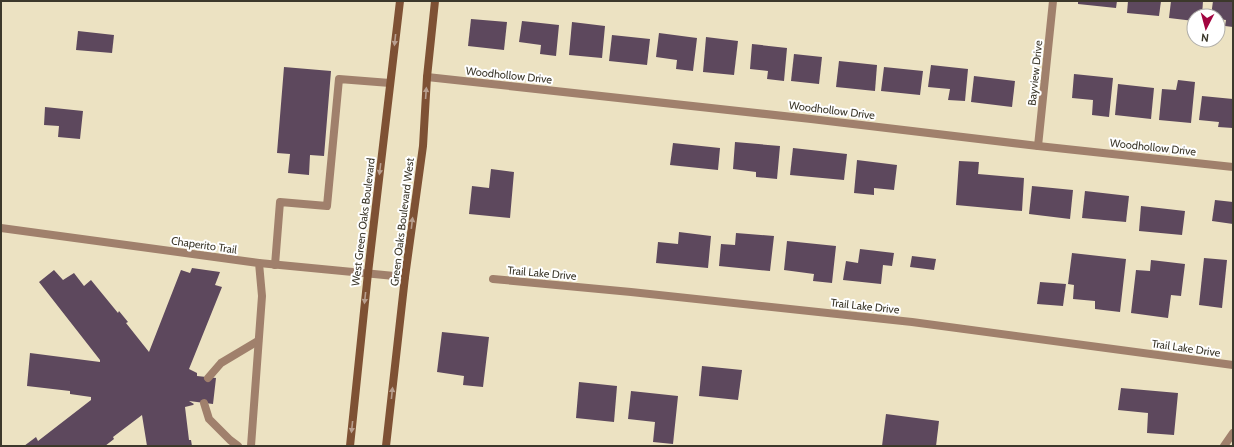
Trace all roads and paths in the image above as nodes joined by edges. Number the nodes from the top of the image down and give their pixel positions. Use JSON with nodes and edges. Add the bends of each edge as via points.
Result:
{"nodes":[{"id":1,"x":400,"y":1,"type":"edge"},
{"id":2,"x":435,"y":1,"type":"edge"},
{"id":3,"x":1053,"y":1,"type":"edge"},
{"id":4,"x":427,"y":77,"type":"junction"},
{"id":5,"x":390,"y":83,"type":"junction"},
{"id":6,"x":1038,"y":146,"type":"junction"},
{"id":7,"x":1233,"y":167,"type":"edge"},
{"id":8,"x":1,"y":228,"type":"edge"},
{"id":9,"x":259,"y":263,"type":"junction"},
{"id":10,"x":275,"y":264,"type":"junction"},
{"id":11,"x":368,"y":274,"type":"junction"},
{"id":12,"x":405,"y":277,"type":"junction"},
{"id":13,"x":493,"y":279,"type":"dead end"},
{"id":14,"x":258,"y":342,"type":"junction"},
{"id":15,"x":1233,"y":365,"type":"edge"},
{"id":16,"x":208,"y":378,"type":"dead end"},
{"id":17,"x":204,"y":403,"type":"dead end"},
{"id":18,"x":1233,"y":434,"type":"edge"},
{"id":19,"x":238,"y":446,"type":"edge"},
{"id":20,"x":251,"y":446,"type":"edge"},
{"id":21,"x":350,"y":446,"type":"edge"},
{"id":22,"x":386,"y":446,"type":"edge"},
{"id":23,"x":1224,"y":446,"type":"edge"}],
"edges":[{"from":1,"to":5,"type":"main road","name":"West Green Oaks Boulevard","one_way":true},
{"from":2,"to":4,"type":"main road","name":"Green Oaks Boulevard West"},
{"from":3,"to":6,"type":"street","name":"Bayview Drive"},
{"from":4,"to":6,"type":"street","name":"Woodhollow Drive"},
{"from":12,"to":4,"type":"main road","name":"Green Oaks Boulevard West","one_way":true,"via":[[423,146]]},
{"from":5,"to":10,"type":"street","via":[[339,79],[327,206],[280,202]]},
{"from":5,"to":11,"type":"main road","name":"West Green Oaks Boulevard","one_way":true},
{"from":6,"to":7,"type":"street","name":"Woodhollow Drive"},
{"from":8,"to":9,"type":"street","name":"Chaperito Trail"},
{"from":9,"to":10,"type":"street","name":"Chaperito Trail"},
{"from":9,"to":14,"type":"street","via":[[262,296]]},
{"from":10,"to":11,"type":"street","name":"Chaperito Trail"},
{"from":11,"to":12,"type":"street","name":"Chaperito Trail"},
{"from":11,"to":21,"type":"main road","name":"West Green Oaks Boulevard","one_way":true},
{"from":22,"to":12,"type":"main road","name":"Green Oaks Boulevard West","one_way":true},
{"from":13,"to":15,"type":"street","name":"Trail Lake Drive","via":[[912,322]]},
{"from":14,"to":16,"type":"street","via":[[221,363]]},
{"from":14,"to":20,"type":"street"},
{"from":17,"to":19,"type":"street","via":[[209,419]]},
{"from":18,"to":23,"type":"street"}]}
